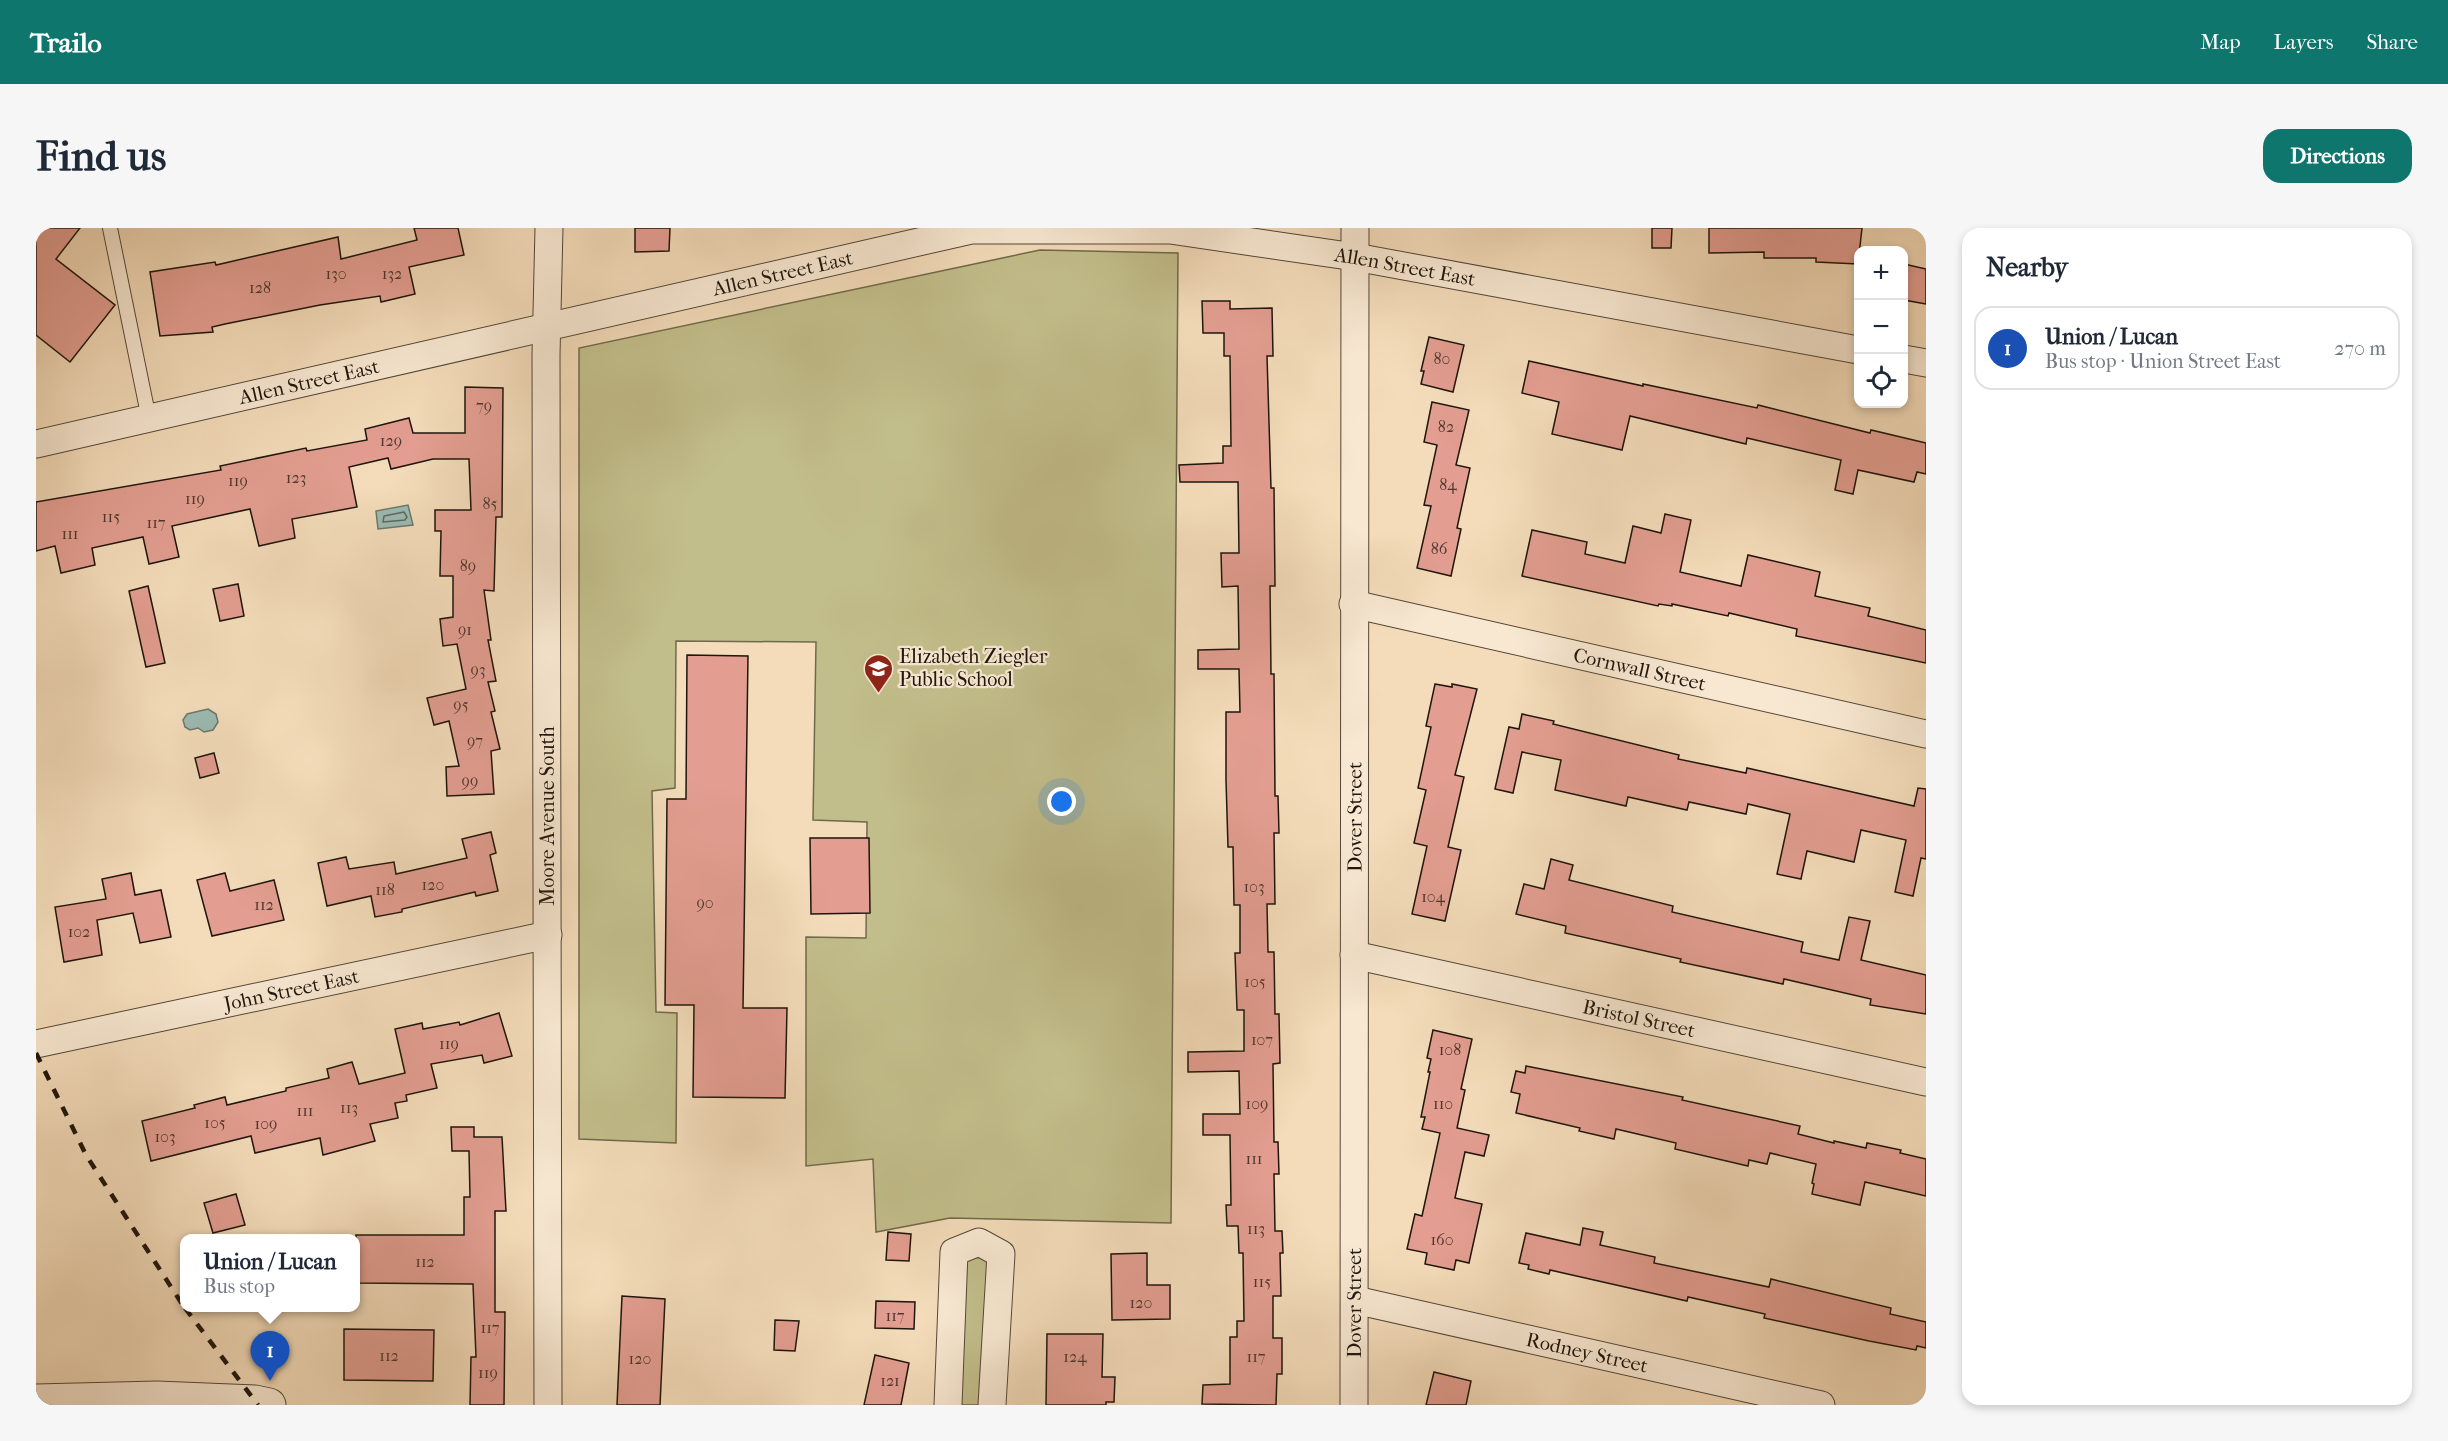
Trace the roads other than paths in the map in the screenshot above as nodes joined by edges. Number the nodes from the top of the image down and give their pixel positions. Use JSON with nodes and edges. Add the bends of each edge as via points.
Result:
{"nodes":[{"id":1,"x":110,"y":228,"type":"edge"},
{"id":2,"x":549,"y":228,"type":"edge"},
{"id":3,"x":1354,"y":228,"type":"edge"},
{"id":4,"x":971,"y":229,"type":"edge"},
{"id":5,"x":1355,"y":257,"type":"junction"},
{"id":6,"x":548,"y":328,"type":"junction"},
{"id":7,"x":1854,"y":350,"type":"edge"},
{"id":8,"x":1908,"y":359,"type":"edge"},
{"id":9,"x":1926,"y":363,"type":"edge"},
{"id":10,"x":149,"y":419,"type":"junction"},
{"id":11,"x":36,"y":444,"type":"edge"},
{"id":12,"x":1353,"y":604,"type":"junction"},
{"id":13,"x":1926,"y":734,"type":"edge"},
{"id":14,"x":548,"y":935,"type":"junction"},
{"id":15,"x":1354,"y":955,"type":"junction"},
{"id":16,"x":36,"y":1044,"type":"edge"},
{"id":17,"x":1926,"y":1082,"type":"edge"},
{"id":18,"x":1355,"y":1300,"type":"junction"},
{"id":19,"x":36,"y":1401,"type":"edge"},
{"id":20,"x":157,"y":1402,"type":"edge"},
{"id":21,"x":269,"y":1405,"type":"edge"},
{"id":22,"x":548,"y":1405,"type":"edge"},
{"id":23,"x":948,"y":1405,"type":"edge"},
{"id":24,"x":992,"y":1405,"type":"edge"},
{"id":25,"x":1354,"y":1405,"type":"edge"},
{"id":26,"x":1821,"y":1405,"type":"edge"}],
"edges":[{"from":1,"to":10,"type":"lane"},
{"from":2,"to":6,"type":"street","name":"Moore Avenue South"},
{"from":3,"to":5,"type":"street","name":"Dover Street"},
{"from":4,"to":5,"type":"street","name":"Allen Street East","via":[[1170,230]]},
{"from":4,"to":6,"type":"street","name":"Allen Street East"},
{"from":5,"to":7,"type":"street","name":"Allen Street East"},
{"from":5,"to":12,"type":"street","name":"Dover Street"},
{"from":6,"to":10,"type":"street","name":"Allen Street East"},
{"from":6,"to":14,"type":"street","name":"Moore Avenue South"},
{"from":8,"to":9,"type":"street"},
{"from":10,"to":11,"type":"street","name":"Allen Street East"},
{"from":12,"to":13,"type":"street","name":"Cornwall Street"},
{"from":12,"to":15,"type":"street","name":"Dover Street"},
{"from":14,"to":16,"type":"street","name":"John Street East"},
{"from":14,"to":22,"type":"street","name":"Moore Avenue South"},
{"from":15,"to":17,"type":"street","name":"Bristol Street"},
{"from":15,"to":18,"type":"street","name":"Dover Street"},
{"from":18,"to":25,"type":"street","name":"Dover Street"},
{"from":18,"to":26,"type":"street","name":"Rodney Street"},
{"from":19,"to":20,"type":"street"},
{"from":20,"to":21,"type":"street"},
{"from":23,"to":24,"type":"street","via":[[954,1252],[979,1242],[1001,1254]]}]}
